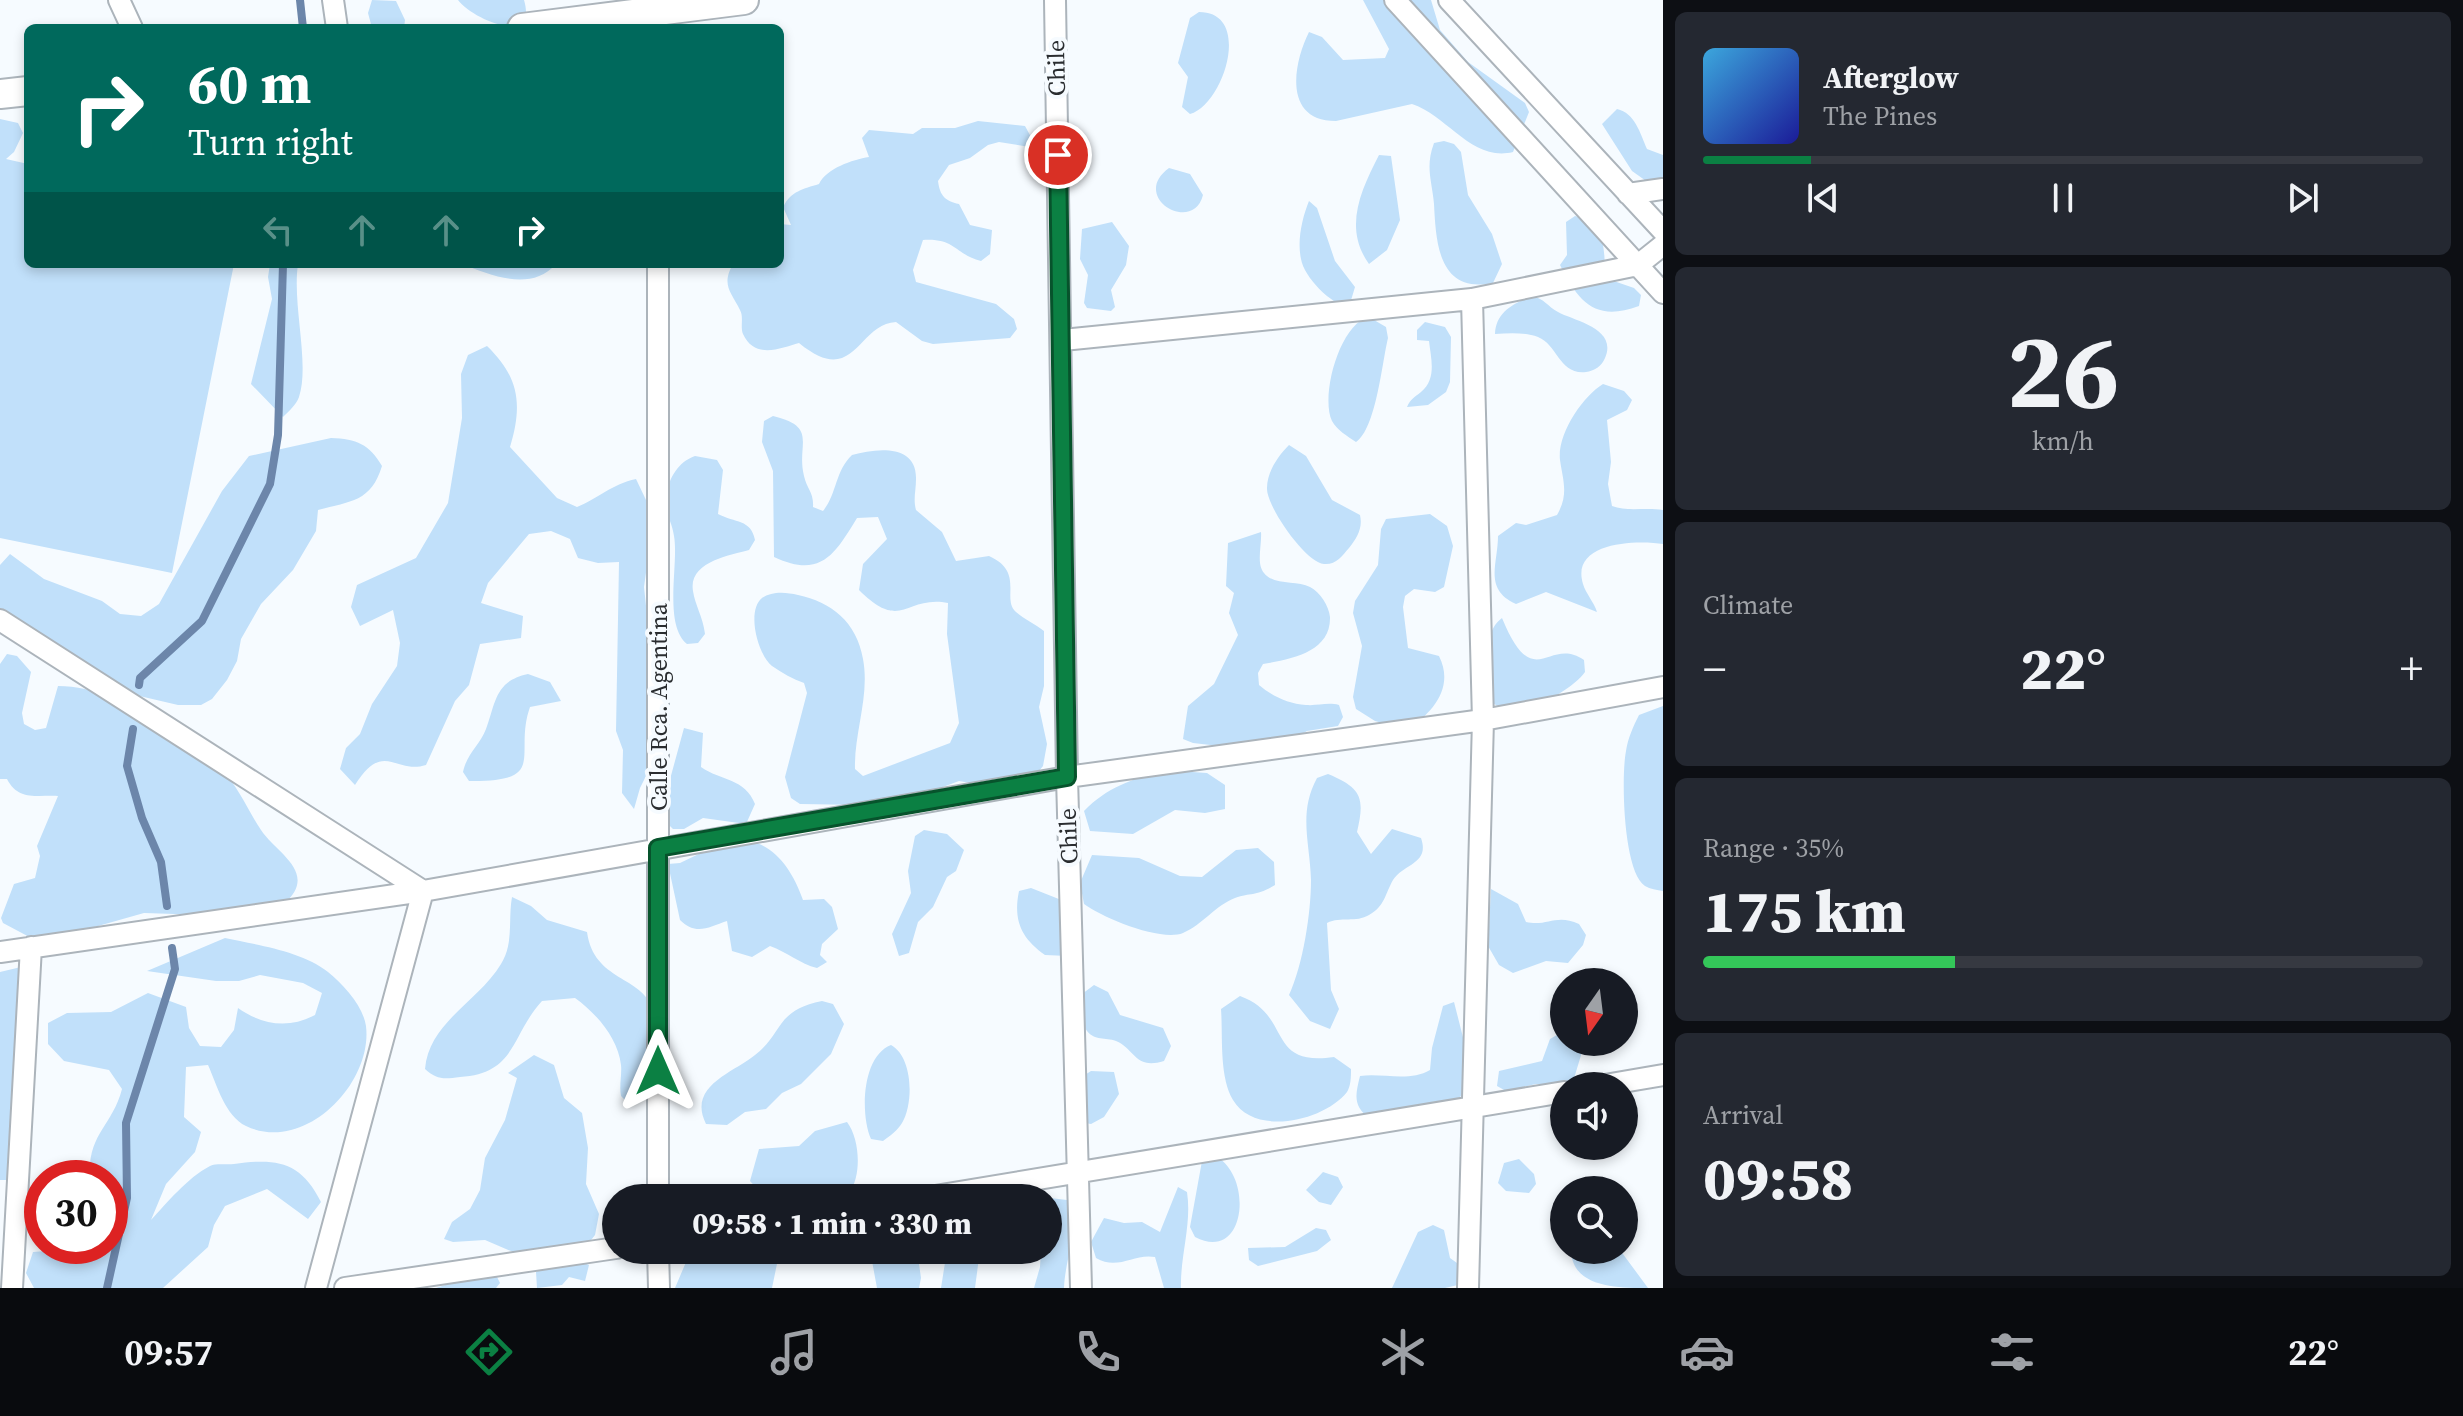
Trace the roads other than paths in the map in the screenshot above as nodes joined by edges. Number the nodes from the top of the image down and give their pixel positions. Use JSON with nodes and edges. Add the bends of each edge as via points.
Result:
{"nodes":[{"id":1,"x":119,"y":0,"type":"edge"},
{"id":2,"x":333,"y":0,"type":"edge"},
{"id":3,"x":744,"y":0,"type":"edge"},
{"id":4,"x":1055,"y":0,"type":"edge"},
{"id":5,"x":1395,"y":0,"type":"edge"},
{"id":6,"x":1449,"y":0,"type":"edge"},
{"id":7,"x":653,"y":13,"type":"edge"},
{"id":8,"x":130,"y":24,"type":"edge"},
{"id":9,"x":336,"y":24,"type":"edge"},
{"id":10,"x":557,"y":24,"type":"edge"},
{"id":11,"x":24,"y":91,"type":"edge"},
{"id":12,"x":0,"y":94,"type":"edge"},
{"id":13,"x":1663,"y":189,"type":"edge"},
{"id":14,"x":1628,"y":194,"type":"junction"},
{"id":15,"x":1663,"y":231,"type":"edge"},
{"id":16,"x":1663,"y":245,"type":"edge"},
{"id":17,"x":1638,"y":265,"type":"junction"},
{"id":18,"x":658,"y":268,"type":"edge"},
{"id":19,"x":1663,"y":293,"type":"edge"},
{"id":20,"x":1472,"y":299,"type":"junction"},
{"id":21,"x":1063,"y":340,"type":"junction"},
{"id":22,"x":0,"y":620,"type":"edge"},
{"id":23,"x":1663,"y":687,"type":"edge"},
{"id":24,"x":1483,"y":720,"type":"junction"},
{"id":25,"x":1067,"y":777,"type":"junction"},
{"id":26,"x":658,"y":848,"type":"junction"},
{"id":27,"x":423,"y":891,"type":"junction"},
{"id":28,"x":31,"y":947,"type":"junction"},
{"id":29,"x":0,"y":952,"type":"edge"},
{"id":30,"x":1663,"y":1075,"type":"edge"},
{"id":31,"x":1638,"y":1079,"type":"edge"},
{"id":32,"x":1550,"y":1095,"type":"edge"},
{"id":33,"x":1475,"y":1108,"type":"junction"},
{"id":34,"x":1079,"y":1172,"type":"junction"},
{"id":35,"x":658,"y":1184,"type":"edge"},
{"id":36,"x":1007,"y":1184,"type":"edge"},
{"id":37,"x":602,"y":1250,"type":"edge"},
{"id":38,"x":658,"y":1264,"type":"edge"},
{"id":39,"x":12,"y":1288,"type":"edge"},
{"id":40,"x":316,"y":1288,"type":"edge"},
{"id":41,"x":345,"y":1288,"type":"edge"},
{"id":42,"x":659,"y":1288,"type":"edge"},
{"id":43,"x":1081,"y":1288,"type":"edge"},
{"id":44,"x":1468,"y":1288,"type":"edge"}],
"edges":[{"from":1,"to":8,"type":"street"},
{"from":2,"to":9,"type":"street"},
{"from":3,"to":7,"type":"street"},
{"from":4,"to":21,"type":"street","name":"Chile"},
{"from":5,"to":17,"type":"street"},
{"from":6,"to":14,"type":"street"},
{"from":7,"to":10,"type":"street"},
{"from":11,"to":12,"type":"street"},
{"from":13,"to":14,"type":"street"},
{"from":14,"to":15,"type":"street"},
{"from":16,"to":17,"type":"street"},
{"from":17,"to":19,"type":"street"},
{"from":17,"to":20,"type":"street"},
{"from":18,"to":26,"type":"street","name":"Calle Rca. Agentina"},
{"from":20,"to":21,"type":"street"},
{"from":20,"to":24,"type":"street"},
{"from":21,"to":25,"type":"street","name":"Chile"},
{"from":22,"to":27,"type":"street"},
{"from":23,"to":24,"type":"street"},
{"from":24,"to":25,"type":"street"},
{"from":24,"to":33,"type":"street"},
{"from":25,"to":26,"type":"street"},
{"from":25,"to":34,"type":"street","name":"Chile"},
{"from":26,"to":27,"type":"street"},
{"from":26,"to":35,"type":"street","name":"Calle Rca. Agentina"},
{"from":27,"to":28,"type":"street"},
{"from":27,"to":40,"type":"street"},
{"from":28,"to":29,"type":"street"},
{"from":28,"to":39,"type":"street"},
{"from":30,"to":31,"type":"street"},
{"from":32,"to":33,"type":"street"},
{"from":33,"to":34,"type":"street"},
{"from":33,"to":44,"type":"street"},
{"from":34,"to":36,"type":"street"},
{"from":34,"to":43,"type":"street","name":"Chile"},
{"from":37,"to":41,"type":"street"},
{"from":38,"to":42,"type":"street"}]}
